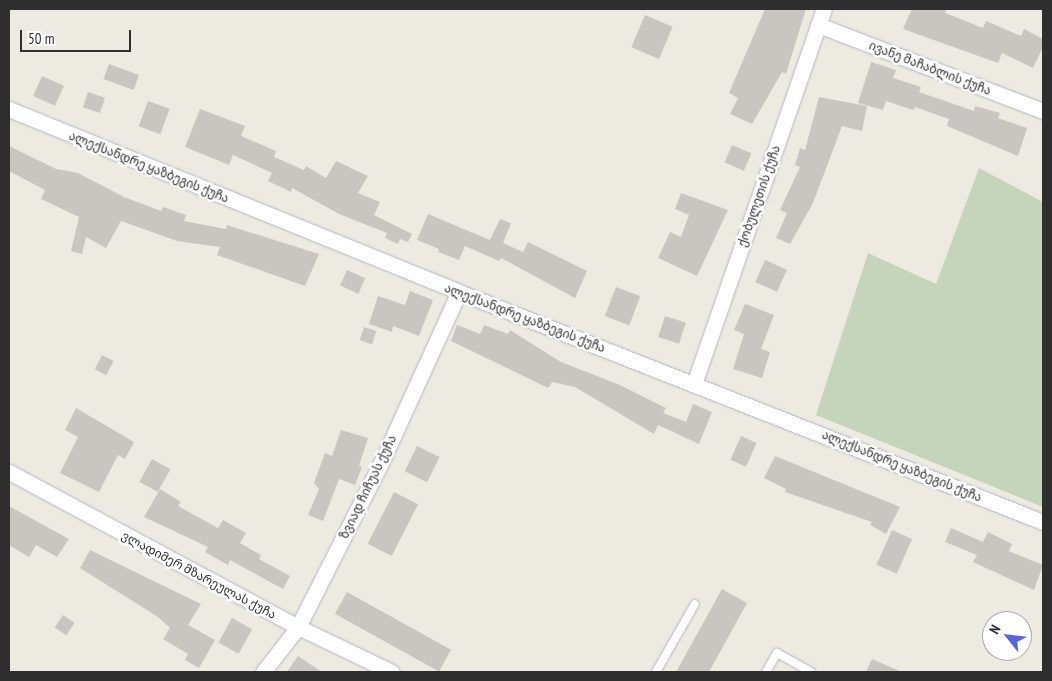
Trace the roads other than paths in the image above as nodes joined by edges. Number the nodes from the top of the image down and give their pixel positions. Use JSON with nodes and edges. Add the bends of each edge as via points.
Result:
{"nodes":[{"id":1,"x":824,"y":9,"type":"edge"},
{"id":2,"x":818,"y":25,"type":"junction"},
{"id":3,"x":9,"y":109,"type":"edge"},
{"id":4,"x":1043,"y":112,"type":"edge"},
{"id":5,"x":459,"y":292,"type":"junction"},
{"id":6,"x":694,"y":384,"type":"junction"},
{"id":7,"x":9,"y":472,"type":"edge"},
{"id":8,"x":1043,"y":522,"type":"edge"},
{"id":9,"x":695,"y":604,"type":"dead end"},
{"id":10,"x":298,"y":627,"type":"junction"},
{"id":11,"x":263,"y":672,"type":"edge"},
{"id":12,"x":392,"y":672,"type":"edge"},
{"id":13,"x":656,"y":672,"type":"edge"},
{"id":14,"x":766,"y":672,"type":"edge"},
{"id":15,"x":811,"y":672,"type":"edge"}],
"edges":[{"from":1,"to":2,"type":"street","name":"ქობულეთის ქუჩა"},
{"from":2,"to":4,"type":"street","name":"ივანე მაჩაბლის ქუჩა"},
{"from":2,"to":6,"type":"street","name":"ქობულეთის ქუჩა"},
{"from":3,"to":5,"type":"street","name":"ალექსანდრე ყაზბეგის ქუჩა"},
{"from":5,"to":6,"type":"street","name":"ალექსანდრე ყაზბეგის ქუჩა"},
{"from":5,"to":10,"type":"street","name":"ზვიად ჩიჩუას ქუჩა","via":[[381,463]]},
{"from":6,"to":8,"type":"street","name":"ალექსანდრე ყაზბეგის ქუჩა"},
{"from":7,"to":10,"type":"street","name":"ვლადიმერ მზარეულას ქუჩა"},
{"from":9,"to":13,"type":"lane"},
{"from":10,"to":11,"type":"street","name":"ზვიად ჩიჩუას ქუჩა"},
{"from":10,"to":12,"type":"street","name":"ვლადიმერ მზარეულას ქუჩა"},
{"from":14,"to":15,"type":"lane","via":[[777,653]]}]}
